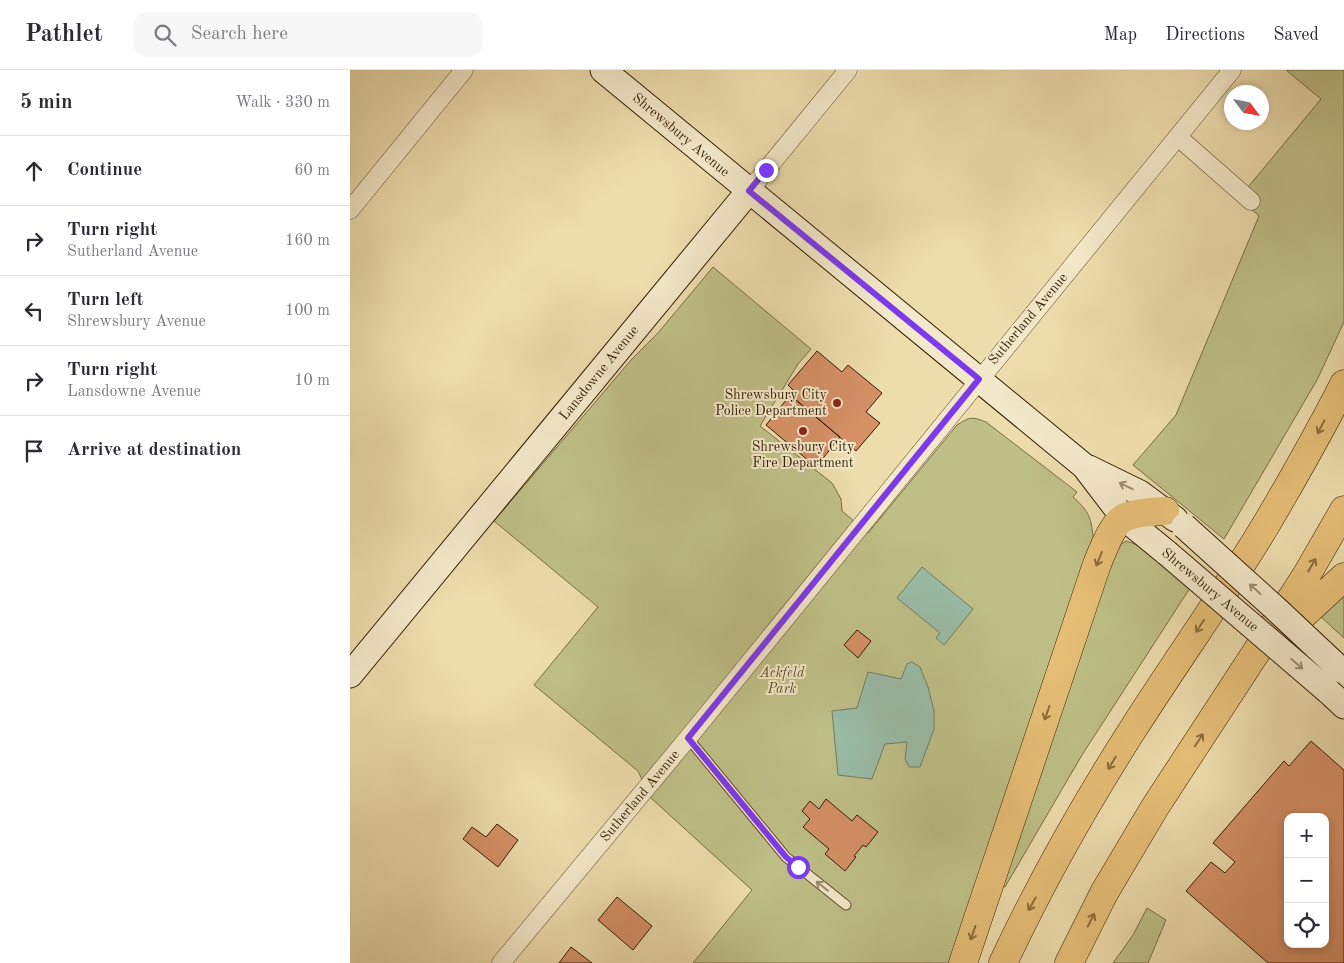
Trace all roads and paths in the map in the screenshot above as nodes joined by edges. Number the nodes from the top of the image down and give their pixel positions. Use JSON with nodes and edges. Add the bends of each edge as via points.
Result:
{"nodes":[{"id":1,"x":464,"y":70,"type":"edge"},
{"id":2,"x":603,"y":70,"type":"edge"},
{"id":3,"x":848,"y":70,"type":"edge"},
{"id":4,"x":1232,"y":70,"type":"edge"},
{"id":5,"x":1178,"y":137,"type":"junction"},
{"id":6,"x":749,"y":191,"type":"junction"},
{"id":7,"x":1251,"y":201,"type":"dead end"},
{"id":8,"x":350,"y":210,"type":"edge"},
{"id":9,"x":979,"y":379,"type":"junction"},
{"id":10,"x":1344,"y":384,"type":"edge"},
{"id":11,"x":1084,"y":466,"type":"junction"},
{"id":12,"x":1344,"y":510,"type":"edge"},
{"id":13,"x":1123,"y":517,"type":"junction"},
{"id":14,"x":1174,"y":518,"type":"junction"},
{"id":15,"x":1344,"y":577,"type":"edge"},
{"id":16,"x":1248,"y":665,"type":"junction"},
{"id":17,"x":350,"y":675,"type":"edge"},
{"id":18,"x":1339,"y":685,"type":"edge"},
{"id":19,"x":688,"y":738,"type":"junction"},
{"id":20,"x":846,"y":905,"type":"dead end"},
{"id":21,"x":501,"y":963,"type":"edge"},
{"id":22,"x":962,"y":963,"type":"edge"},
{"id":23,"x":1003,"y":963,"type":"edge"},
{"id":24,"x":1068,"y":963,"type":"edge"}],
"edges":[{"from":1,"to":8,"type":"street"},
{"from":2,"to":6,"type":"main road","name":"Shrewsbury Avenue"},
{"from":3,"to":6,"type":"street","name":"Lansdowne Avenue"},
{"from":4,"to":5,"type":"street","name":"Sutherland Avenue"},
{"from":5,"to":7,"type":"street"},
{"from":5,"to":9,"type":"street","name":"Sutherland Avenue"},
{"from":6,"to":9,"type":"main road","name":"Shrewsbury Avenue"},
{"from":6,"to":17,"type":"main road","name":"Lansdowne Avenue"},
{"from":9,"to":11,"type":"main road","name":"Shrewsbury Avenue"},
{"from":9,"to":19,"type":"street","name":"Sutherland Avenue"},
{"from":10,"to":23,"type":"highway","one_way":true,"via":[[1266,524],[1077,820],[1026,913]]},
{"from":11,"to":13,"type":"main road","name":"Shrewsbury Avenue"},
{"from":14,"to":11,"type":"main road","name":"Shrewsbury Avenue","one_way":true,"via":[[1140,493]]},
{"from":16,"to":12,"type":"highway","one_way":true},
{"from":13,"to":14,"type":"highway","via":[[1142,513]]},
{"from":13,"to":18,"type":"main road","name":"Shrewsbury Avenue","one_way":true,"bridge":true},
{"from":13,"to":22,"type":"highway","one_way":true,"via":[[1109,535],[1097,564]]},
{"from":18,"to":14,"type":"main road","name":"Shrewsbury Avenue","one_way":true,"bridge":true,"via":[[1276,608]]},
{"from":15,"to":16,"type":"highway"},
{"from":24,"to":16,"type":"highway","one_way":true,"via":[[1104,893],[1155,807]]},
{"from":20,"to":19,"type":"lane","one_way":true,"via":[[786,857]]},
{"from":19,"to":21,"type":"street","name":"Sutherland Avenue"}]}
